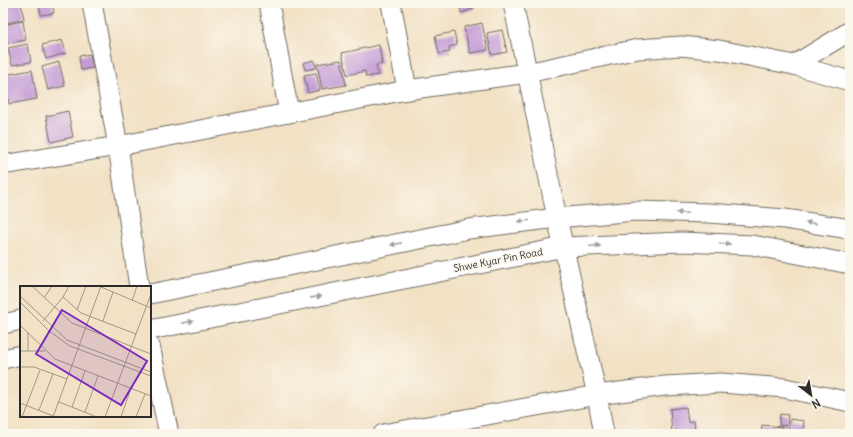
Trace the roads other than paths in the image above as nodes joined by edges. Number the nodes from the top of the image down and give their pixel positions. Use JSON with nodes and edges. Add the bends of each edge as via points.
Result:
{"nodes":[{"id":1,"x":92,"y":3,"type":"edge"},
{"id":2,"x":269,"y":3,"type":"edge"},
{"id":3,"x":391,"y":3,"type":"edge"},
{"id":4,"x":513,"y":3,"type":"edge"},
{"id":5,"x":850,"y":31,"type":"edge"},
{"id":6,"x":794,"y":65,"type":"junction"},
{"id":7,"x":527,"y":73,"type":"junction"},
{"id":8,"x":850,"y":81,"type":"edge"},
{"id":9,"x":407,"y":90,"type":"junction"},
{"id":10,"x":290,"y":113,"type":"junction"},
{"id":11,"x":118,"y":146,"type":"junction"},
{"id":12,"x":3,"y":165,"type":"edge"},
{"id":13,"x":557,"y":218,"type":"junction"},
{"id":14,"x":850,"y":229,"type":"edge"},
{"id":15,"x":564,"y":247,"type":"junction"},
{"id":16,"x":850,"y":264,"type":"edge"},
{"id":17,"x":139,"y":286,"type":"edge"},
{"id":18,"x":151,"y":294,"type":"edge"},
{"id":19,"x":20,"y":320,"type":"edge"},
{"id":20,"x":3,"y":324,"type":"edge"},
{"id":21,"x":151,"y":330,"type":"edge"},
{"id":22,"x":151,"y":351,"type":"edge"},
{"id":23,"x":20,"y":355,"type":"edge"},
{"id":24,"x":3,"y":359,"type":"edge"},
{"id":25,"x":597,"y":394,"type":"junction"},
{"id":26,"x":850,"y":402,"type":"edge"},
{"id":27,"x":169,"y":434,"type":"edge"},
{"id":28,"x":383,"y":434,"type":"edge"},
{"id":29,"x":604,"y":434,"type":"edge"}],
"edges":[{"from":1,"to":11,"type":"street"},
{"from":2,"to":10,"type":"street"},
{"from":3,"to":9,"type":"street"},
{"from":4,"to":7,"type":"street"},
{"from":5,"to":6,"type":"street"},
{"from":6,"to":7,"type":"street","via":[[719,50],[681,46],[638,49]]},
{"from":6,"to":8,"type":"street"},
{"from":7,"to":9,"type":"street"},
{"from":7,"to":13,"type":"street"},
{"from":9,"to":10,"type":"street"},
{"from":10,"to":11,"type":"street"},
{"from":11,"to":12,"type":"street"},
{"from":11,"to":17,"type":"street"},
{"from":14,"to":13,"type":"street","one_way":true,"via":[[785,219],[709,213],[635,211]]},
{"from":13,"to":15,"type":"street"},
{"from":13,"to":18,"type":"street","one_way":true,"via":[[469,229]]},
{"from":15,"to":16,"type":"street","name":"Shwe Kyar Pin Road","one_way":true,"via":[[682,242],[752,245]]},
{"from":21,"to":15,"type":"street","name":"Shwe Kyar Pin Road","one_way":true},
{"from":15,"to":25,"type":"street"},
{"from":19,"to":20,"type":"street"},
{"from":22,"to":27,"type":"street"},
{"from":23,"to":24,"type":"street"},
{"from":25,"to":26,"type":"street","via":[[721,383],[785,388]]},
{"from":25,"to":28,"type":"street"},
{"from":25,"to":29,"type":"street"}]}
